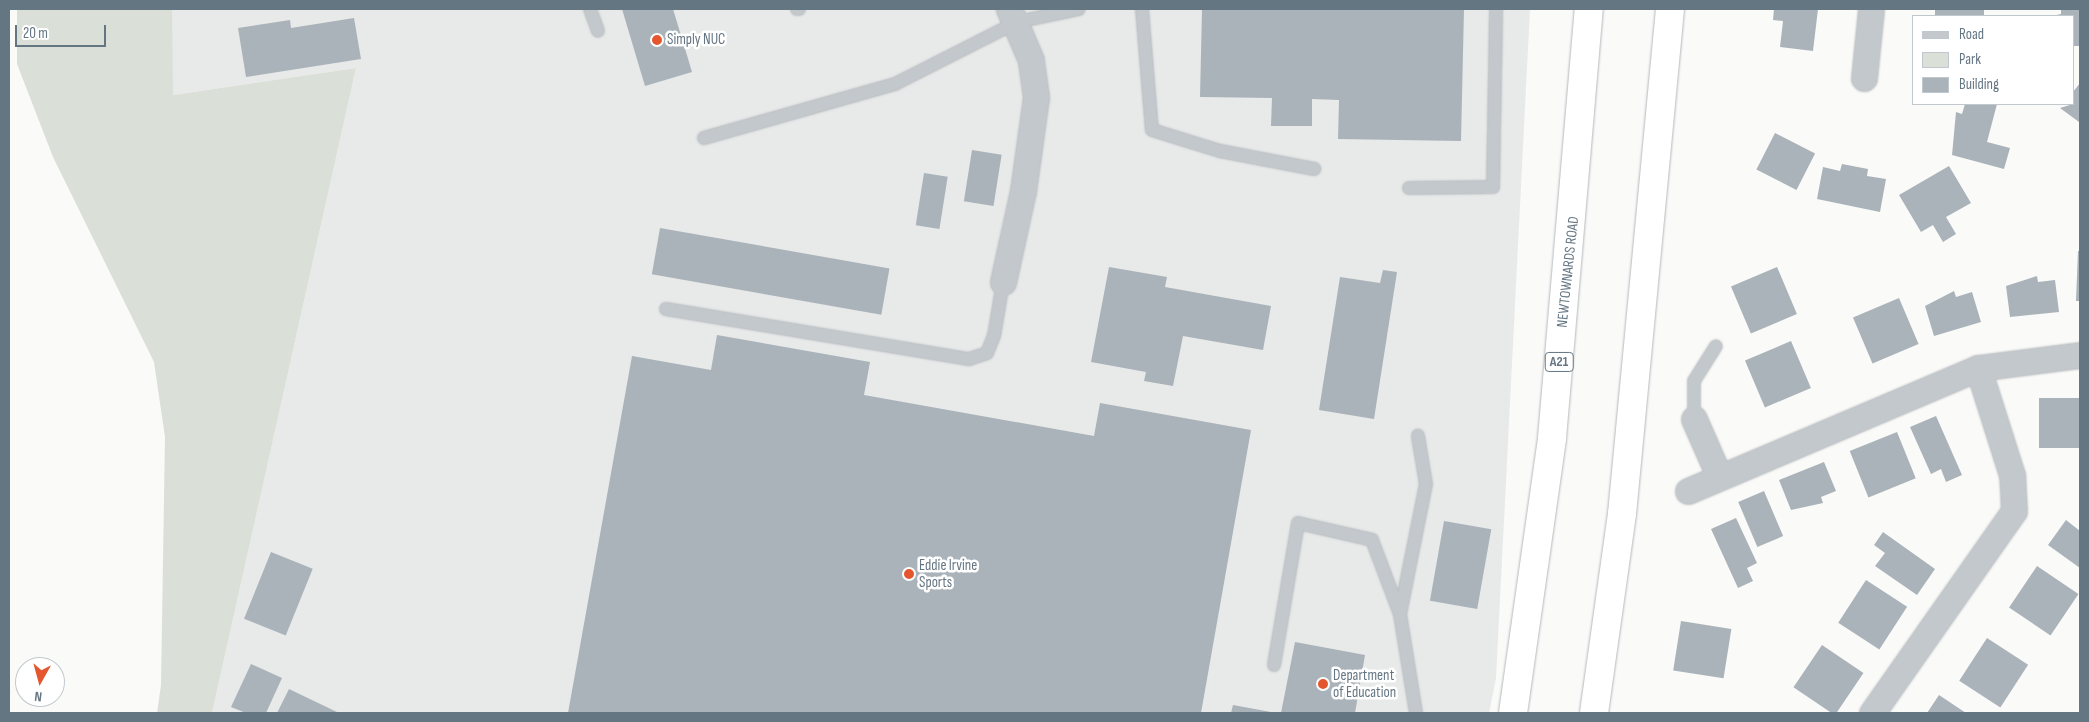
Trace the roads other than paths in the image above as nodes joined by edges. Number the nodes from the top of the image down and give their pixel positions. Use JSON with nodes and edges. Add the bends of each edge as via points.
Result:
{"nodes":[{"id":1,"x":590,"y":9,"type":"edge"},
{"id":2,"x":1079,"y":9,"type":"edge"},
{"id":3,"x":1142,"y":9,"type":"edge"},
{"id":4,"x":1496,"y":9,"type":"edge"},
{"id":5,"x":1589,"y":9,"type":"edge"},
{"id":6,"x":1670,"y":9,"type":"edge"},
{"id":7,"x":1871,"y":9,"type":"edge"},
{"id":8,"x":1013,"y":16,"type":"edge"},
{"id":9,"x":598,"y":31,"type":"dead end"},
{"id":10,"x":1864,"y":78,"type":"dead end"},
{"id":11,"x":704,"y":138,"type":"dead end"},
{"id":12,"x":1314,"y":169,"type":"dead end"},
{"id":13,"x":1409,"y":188,"type":"dead end"},
{"id":14,"x":1003,"y":282,"type":"joint"},
{"id":15,"x":666,"y":309,"type":"dead end"},
{"id":16,"x":1716,"y":346,"type":"dead end"},
{"id":17,"x":2080,"y":355,"type":"edge"},
{"id":18,"x":1978,"y":368,"type":"junction"},
{"id":19,"x":1694,"y":420,"type":"joint"},
{"id":20,"x":1418,"y":436,"type":"dead end"},
{"id":21,"x":1719,"y":476,"type":"junction"},
{"id":22,"x":1688,"y":491,"type":"dead end"},
{"id":23,"x":1400,"y":614,"type":"junction"},
{"id":24,"x":1274,"y":665,"type":"dead end"},
{"id":25,"x":1416,"y":713,"type":"edge"},
{"id":26,"x":1514,"y":713,"type":"edge"},
{"id":27,"x":1594,"y":713,"type":"edge"},
{"id":28,"x":1872,"y":713,"type":"edge"}],
"edges":[{"from":1,"to":9,"type":"lane"},
{"from":2,"to":8,"type":"lane"},
{"from":3,"to":12,"type":"lane","via":[[1152,130],[1220,151]]},
{"from":4,"to":13,"type":"lane","via":[[1493,187]]},
{"from":5,"to":26,"type":"highway","name":"NEWTOWNARDS ROAD","number":"A21","via":[[1552,438]]},
{"from":6,"to":27,"type":"highway","via":[[1622,514]]},
{"from":7,"to":10,"type":"street"},
{"from":8,"to":11,"type":"lane","via":[[895,84]]},
{"from":8,"to":14,"type":"street","via":[[1031,60],[1036,97],[1023,191]]},
{"from":14,"to":15,"type":"lane","via":[[994,336],[986,353],[969,359]]},
{"from":16,"to":19,"type":"lane","via":[[1694,381]]},
{"from":17,"to":18,"type":"street"},
{"from":18,"to":21,"type":"street"},
{"from":18,"to":28,"type":"street","via":[[2012,475],[2014,511]]},
{"from":19,"to":21,"type":"street"},
{"from":20,"to":23,"type":"lane","via":[[1426,484]]},
{"from":21,"to":22,"type":"street"},
{"from":23,"to":24,"type":"lane","via":[[1372,540],[1298,523]]},
{"from":23,"to":25,"type":"lane"}]}
